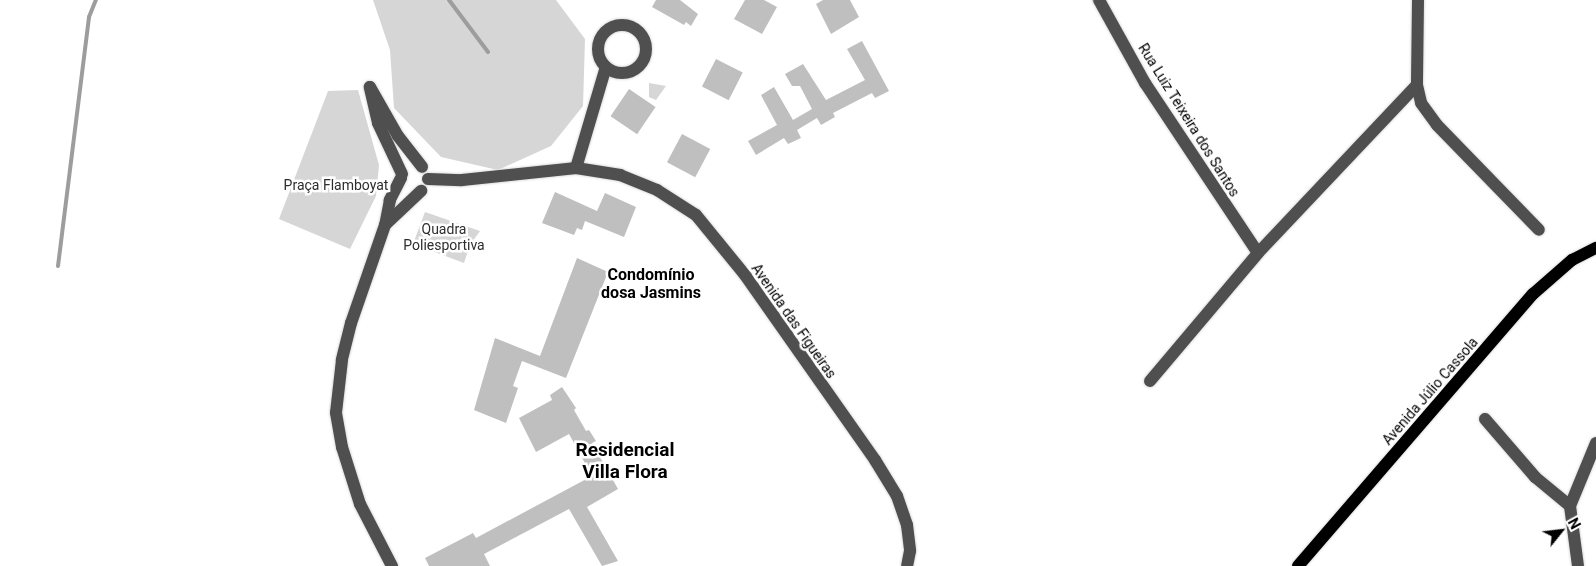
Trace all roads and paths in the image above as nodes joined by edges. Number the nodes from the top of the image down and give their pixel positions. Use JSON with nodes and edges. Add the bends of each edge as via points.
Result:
{"nodes":[{"id":1,"x":1100,"y":0,"type":"edge"},
{"id":2,"x":1418,"y":0,"type":"edge"},
{"id":3,"x":606,"y":67,"type":"dead end"},
{"id":4,"x":1417,"y":85,"type":"junction"},
{"id":5,"x":422,"y":167,"type":"junction"},
{"id":6,"x":576,"y":168,"type":"junction"},
{"id":7,"x":401,"y":176,"type":"junction"},
{"id":8,"x":428,"y":179,"type":"junction"},
{"id":9,"x":421,"y":191,"type":"junction"},
{"id":10,"x":385,"y":225,"type":"junction"},
{"id":11,"x":1539,"y":230,"type":"dead end"},
{"id":12,"x":1596,"y":248,"type":"edge"},
{"id":13,"x":1258,"y":253,"type":"junction"},
{"id":14,"x":1150,"y":381,"type":"dead end"},
{"id":15,"x":1485,"y":419,"type":"dead end"},
{"id":16,"x":1596,"y":443,"type":"edge"},
{"id":17,"x":1570,"y":506,"type":"junction"},
{"id":18,"x":392,"y":566,"type":"edge"},
{"id":19,"x":907,"y":566,"type":"edge"},
{"id":20,"x":1298,"y":566,"type":"edge"},
{"id":21,"x":1578,"y":566,"type":"edge"}],
"edges":[{"from":1,"to":13,"type":"street","name":"Rua Luiz Teixeira dos Santos","via":[[1145,83]]},
{"from":2,"to":4,"type":"street"},
{"from":3,"to":6,"type":"street"},
{"from":4,"to":11,"type":"street","via":[[1421,103],[1428,114]]},
{"from":4,"to":13,"type":"street"},
{"from":5,"to":7,"type":"street","via":[[408,167]]},
{"from":5,"to":7,"type":"street","via":[[393,128],[370,86],[378,123]]},
{"from":5,"to":8,"type":"street"},
{"from":6,"to":8,"type":"street","name":"Avenida das Figueiras","via":[[462,180]]},
{"from":6,"to":19,"type":"street","name":"Avenida das Figueiras","via":[[620,175],[657,190],[680,202],[714,234],[892,489],[907,525],[910,551]]},
{"from":7,"to":9,"type":"street","via":[[407,190]]},
{"from":7,"to":10,"type":"street","via":[[390,200]]},
{"from":8,"to":9,"type":"street"},
{"from":9,"to":10,"type":"street"},
{"from":10,"to":18,"type":"street","via":[[351,323],[342,360],[336,413],[357,496]]},
{"from":12,"to":20,"type":"main road","name":"Avenida Júlio Cassola","via":[[1572,260],[1533,294]]},
{"from":13,"to":14,"type":"street"},
{"from":15,"to":17,"type":"street","via":[[1535,477]]},
{"from":16,"to":17,"type":"street"},
{"from":17,"to":21,"type":"street"}]}
